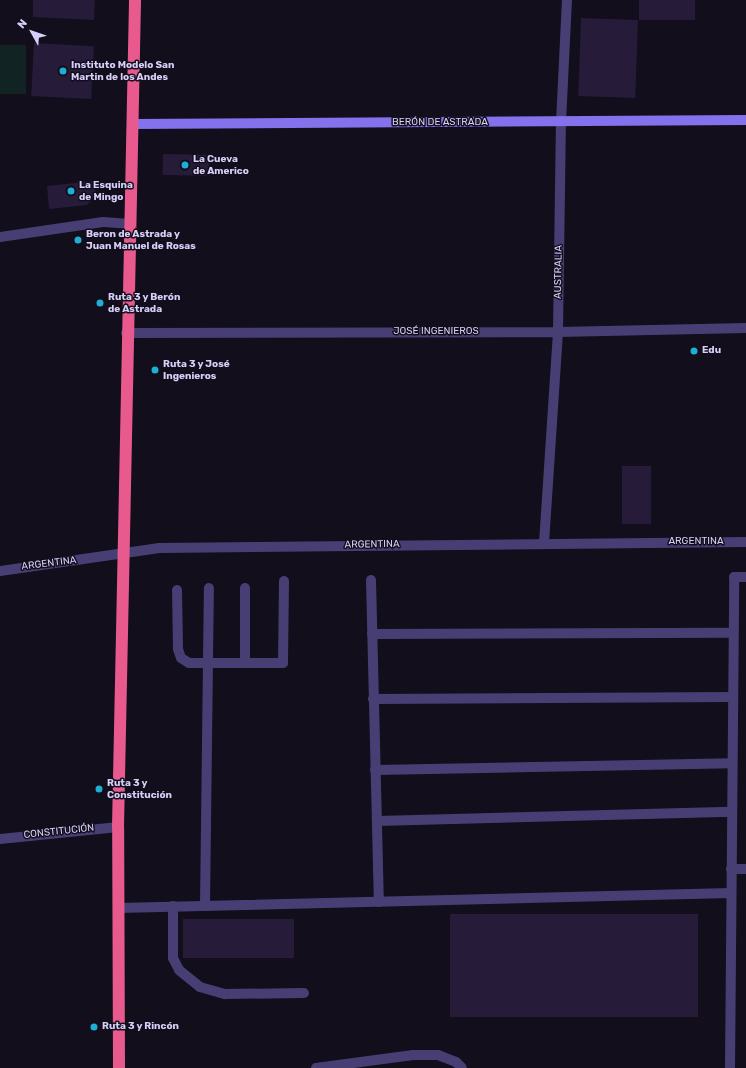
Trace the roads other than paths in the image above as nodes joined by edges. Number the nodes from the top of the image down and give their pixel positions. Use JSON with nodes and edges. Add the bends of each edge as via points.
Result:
{"nodes":[{"id":1,"x":134,"y":0,"type":"edge"},
{"id":2,"x":567,"y":0,"type":"edge"},
{"id":3,"x":746,"y":120,"type":"edge"},
{"id":4,"x":561,"y":122,"type":"junction"},
{"id":5,"x":133,"y":124,"type":"junction"},
{"id":6,"x":130,"y":224,"type":"junction"},
{"id":7,"x":0,"y":237,"type":"edge"},
{"id":8,"x":746,"y":328,"type":"edge"},
{"id":9,"x":558,"y":332,"type":"junction"},
{"id":10,"x":126,"y":333,"type":"junction"},
{"id":11,"x":746,"y":542,"type":"edge"},
{"id":12,"x":544,"y":543,"type":"junction"},
{"id":13,"x":123,"y":554,"type":"junction"},
{"id":14,"x":0,"y":570,"type":"edge"},
{"id":15,"x":746,"y":577,"type":"edge"},
{"id":16,"x":371,"y":580,"type":"dead end"},
{"id":17,"x":284,"y":581,"type":"dead end"},
{"id":18,"x":208,"y":588,"type":"dead end"},
{"id":19,"x":246,"y":588,"type":"dead end"},
{"id":20,"x":177,"y":590,"type":"dead end"},
{"id":21,"x":733,"y":632,"type":"junction"},
{"id":22,"x":372,"y":634,"type":"junction"},
{"id":23,"x":208,"y":663,"type":"junction"},
{"id":24,"x":245,"y":663,"type":"junction"},
{"id":25,"x":733,"y":697,"type":"junction"},
{"id":26,"x":373,"y":699,"type":"junction"},
{"id":27,"x":732,"y":763,"type":"junction"},
{"id":28,"x":375,"y":770,"type":"junction"},
{"id":29,"x":732,"y":812,"type":"junction"},
{"id":30,"x":376,"y":821,"type":"junction"},
{"id":31,"x":118,"y":826,"type":"junction"},
{"id":32,"x":0,"y":839,"type":"edge"},
{"id":33,"x":731,"y":869,"type":"junction"},
{"id":34,"x":746,"y":869,"type":"edge"},
{"id":35,"x":731,"y":893,"type":"junction"},
{"id":36,"x":379,"y":902,"type":"junction"},
{"id":37,"x":173,"y":906,"type":"junction"},
{"id":38,"x":205,"y":906,"type":"junction"},
{"id":39,"x":118,"y":908,"type":"junction"},
{"id":40,"x":304,"y":993,"type":"dead end"},
{"id":41,"x":119,"y":1068,"type":"edge"},
{"id":42,"x":316,"y":1068,"type":"edge"},
{"id":43,"x":462,"y":1068,"type":"edge"},
{"id":44,"x":730,"y":1068,"type":"edge"}],
"edges":[{"from":1,"to":5,"type":"highway"},
{"from":2,"to":4,"type":"street","name":"AUSTRALIA"},
{"from":3,"to":4,"type":"street","name":"BERÓN DE ASTRADA"},
{"from":4,"to":5,"type":"street","name":"BERÓN DE ASTRADA"},
{"from":4,"to":9,"type":"street","name":"AUSTRALIA"},
{"from":5,"to":6,"type":"highway"},
{"from":6,"to":7,"type":"street","via":[[103,222]]},
{"from":6,"to":10,"type":"highway"},
{"from":8,"to":9,"type":"street","name":"JOSÉ INGENIEROS"},
{"from":9,"to":10,"type":"street","name":"JOSÉ INGENIEROS"},
{"from":9,"to":12,"type":"street","name":"AUSTRALIA"},
{"from":10,"to":13,"type":"highway"},
{"from":11,"to":12,"type":"street","name":"ARGENTINA"},
{"from":12,"to":13,"type":"street","name":"ARGENTINA","via":[[159,548]]},
{"from":13,"to":14,"type":"street","name":"ARGENTINA"},
{"from":13,"to":31,"type":"highway"},
{"from":15,"to":21,"type":"street","via":[[734,577]]},
{"from":16,"to":22,"type":"street"},
{"from":17,"to":24,"type":"street","via":[[283,663]]},
{"from":18,"to":23,"type":"street"},
{"from":19,"to":24,"type":"street"},
{"from":20,"to":23,"type":"street","via":[[178,650],[181,658],[189,662]]},
{"from":21,"to":22,"type":"street"},
{"from":21,"to":25,"type":"street"},
{"from":22,"to":26,"type":"street"},
{"from":23,"to":24,"type":"street"},
{"from":23,"to":38,"type":"street"},
{"from":25,"to":26,"type":"street"},
{"from":25,"to":27,"type":"street"},
{"from":26,"to":28,"type":"street"},
{"from":27,"to":28,"type":"street"},
{"from":27,"to":29,"type":"street"},
{"from":28,"to":30,"type":"street"},
{"from":29,"to":30,"type":"street"},
{"from":29,"to":33,"type":"street"},
{"from":30,"to":36,"type":"street"},
{"from":31,"to":32,"type":"street","name":"CONSTITUCIÓN"},
{"from":31,"to":39,"type":"highway"},
{"from":33,"to":34,"type":"street"},
{"from":33,"to":35,"type":"street"},
{"from":35,"to":36,"type":"street"},
{"from":35,"to":44,"type":"street"},
{"from":36,"to":38,"type":"street"},
{"from":37,"to":38,"type":"street"},
{"from":37,"to":39,"type":"street"},
{"from":37,"to":40,"type":"street","via":[[173,958],[179,970],[200,987],[225,994]]},
{"from":39,"to":41,"type":"highway"},
{"from":42,"to":43,"type":"street","via":[[432,1055],[456,1062]]}]}
